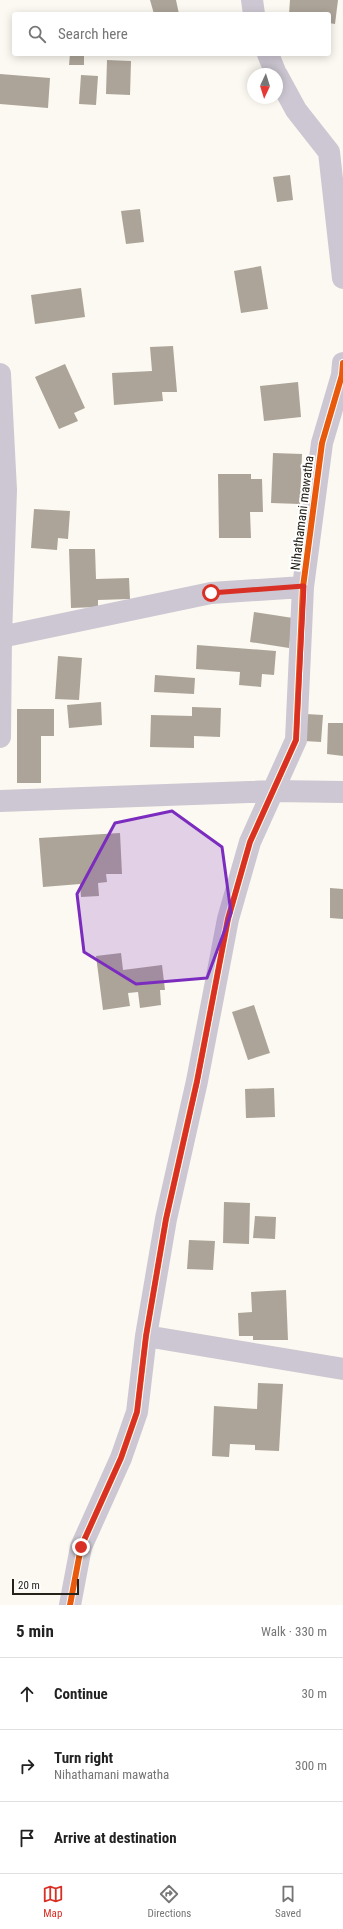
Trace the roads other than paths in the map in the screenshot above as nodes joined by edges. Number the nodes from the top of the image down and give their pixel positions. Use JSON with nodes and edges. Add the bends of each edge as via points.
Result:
{"nodes":[{"id":1,"x":252,"y":0,"type":"edge"},
{"id":2,"x":254,"y":12,"type":"edge"},
{"id":3,"x":269,"y":56,"type":"edge"},
{"id":4,"x":274,"y":68,"type":"edge"},
{"id":5,"x":283,"y":86,"type":"edge"},
{"id":6,"x":343,"y":278,"type":"edge"},
{"id":7,"x":343,"y":363,"type":"edge"},
{"id":8,"x":0,"y":374,"type":"edge"},
{"id":9,"x":304,"y":586,"type":"junction"},
{"id":10,"x":1,"y":637,"type":"edge"},
{"id":11,"x":0,"y":737,"type":"edge"},
{"id":12,"x":274,"y":791,"type":"junction"},
{"id":13,"x":343,"y":792,"type":"edge"},
{"id":14,"x":0,"y":801,"type":"edge"},
{"id":15,"x":146,"y":1336,"type":"junction"},
{"id":16,"x":343,"y":1369,"type":"edge"},
{"id":17,"x":70,"y":1605,"type":"edge"}],
"edges":[{"from":1,"to":2,"type":"street"},
{"from":3,"to":4,"type":"street"},
{"from":5,"to":6,"type":"street","via":[[296,110],[329,152]]},
{"from":7,"to":9,"type":"street","name":"Nihathamani mawatha","via":[[342,375],[322,443]]},
{"from":8,"to":10,"type":"street","via":[[6,490]]},
{"from":9,"to":10,"type":"street","via":[[211,593]]},
{"from":9,"to":12,"type":"street","name":"Nihathamani mawatha","via":[[296,740]]},
{"from":10,"to":11,"type":"street"},
{"from":12,"to":13,"type":"street"},
{"from":12,"to":14,"type":"street"},
{"from":12,"to":15,"type":"street","name":"Nihathamani mawatha","via":[[250,842],[228,919],[197,1082],[166,1219]]},
{"from":15,"to":16,"type":"street"},
{"from":15,"to":17,"type":"street","name":"Nihathamani mawatha","via":[[137,1412],[121,1458],[81,1547]]}]}
